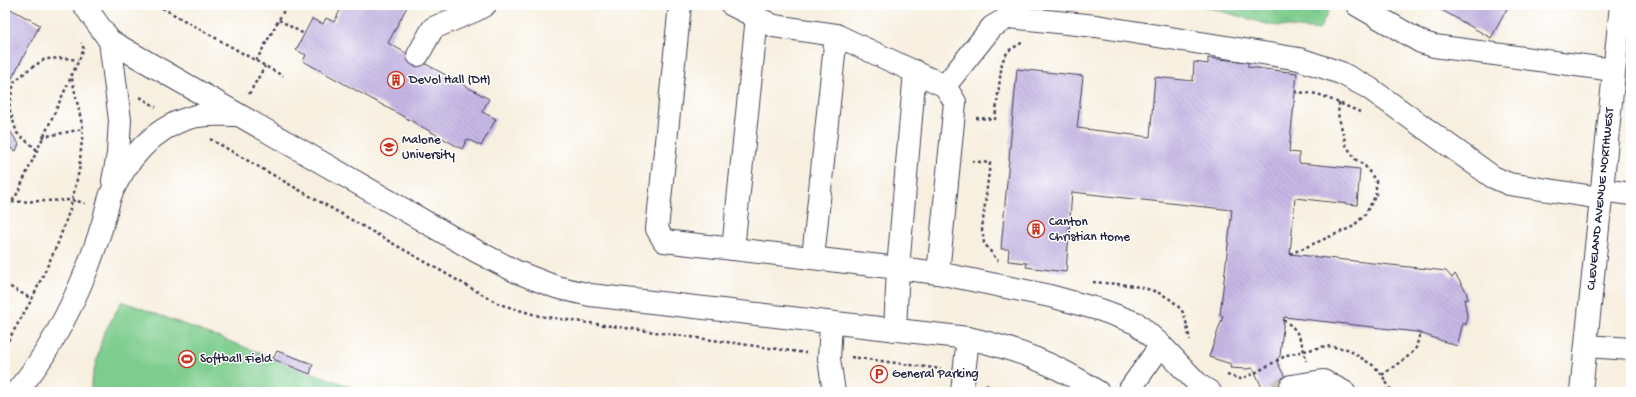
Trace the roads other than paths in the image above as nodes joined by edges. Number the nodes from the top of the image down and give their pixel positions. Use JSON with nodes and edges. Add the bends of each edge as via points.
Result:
{"nodes":[{"id":1,"x":84,"y":5,"type":"edge"},
{"id":2,"x":485,"y":5,"type":"edge"},
{"id":3,"x":680,"y":5,"type":"edge"},
{"id":4,"x":732,"y":5,"type":"edge"},
{"id":5,"x":1357,"y":5,"type":"edge"},
{"id":6,"x":1621,"y":5,"type":"edge"},
{"id":7,"x":757,"y":17,"type":"junction"},
{"id":8,"x":836,"y":34,"type":"junction"},
{"id":9,"x":110,"y":41,"type":"junction"},
{"id":10,"x":418,"y":55,"type":"dead end"},
{"id":11,"x":1614,"y":70,"type":"junction"},
{"id":12,"x":915,"y":71,"type":"junction"},
{"id":13,"x":945,"y":86,"type":"junction"},
{"id":14,"x":237,"y":115,"type":"junction"},
{"id":15,"x":1602,"y":194,"type":"junction"},
{"id":16,"x":1631,"y":194,"type":"edge"},
{"id":17,"x":111,"y":195,"type":"junction"},
{"id":18,"x":733,"y":249,"type":"junction"},
{"id":19,"x":813,"y":258,"type":"junction"},
{"id":20,"x":898,"y":268,"type":"junction"},
{"id":21,"x":938,"y":273,"type":"junction"},
{"id":22,"x":831,"y":323,"type":"junction"},
{"id":23,"x":895,"y":330,"type":"junction"},
{"id":24,"x":968,"y":338,"type":"junction"},
{"id":25,"x":1161,"y":345,"type":"junction"},
{"id":26,"x":1586,"y":346,"type":"junction"},
{"id":27,"x":1631,"y":349,"type":"edge"},
{"id":28,"x":1300,"y":384,"type":"tunnel mouth"},
{"id":29,"x":16,"y":392,"type":"edge"},
{"id":30,"x":834,"y":392,"type":"edge"},
{"id":31,"x":962,"y":392,"type":"edge"},
{"id":32,"x":1098,"y":392,"type":"edge"},
{"id":33,"x":1128,"y":392,"type":"edge"},
{"id":34,"x":1210,"y":392,"type":"edge"},
{"id":35,"x":1344,"y":392,"type":"edge"},
{"id":36,"x":1581,"y":392,"type":"edge"}],
"edges":[{"from":1,"to":9,"type":"main road"},
{"from":2,"to":10,"type":"main road","via":[[433,28]]},
{"from":3,"to":18,"type":"main road","via":[[657,228],[664,241]]},
{"from":4,"to":7,"type":"main road"},
{"from":5,"to":11,"type":"main road","via":[[1421,42],[1434,46]]},
{"from":6,"to":11,"type":"main road","name":"CLEVELAND AVENUE NORTHWEST"},
{"from":7,"to":8,"type":"main road","via":[[774,26]]},
{"from":7,"to":18,"type":"main road"},
{"from":8,"to":12,"type":"main road"},
{"from":8,"to":19,"type":"main road"},
{"from":9,"to":14,"type":"main road"},
{"from":9,"to":17,"type":"main road","via":[[120,120],[118,154]]},
{"from":11,"to":15,"type":"main road","name":"CLEVELAND AVENUE NORTHWEST"},
{"from":12,"to":13,"type":"main road"},
{"from":12,"to":20,"type":"main road"},
{"from":13,"to":15,"type":"main road","via":[[992,27],[1009,17],[1096,26],[1299,59],[1341,73],[1368,88],[1493,177],[1509,184]]},
{"from":13,"to":21,"type":"main road","via":[[955,102]]},
{"from":14,"to":17,"type":"main road","via":[[190,117],[173,124],[153,137],[132,159]]},
{"from":14,"to":22,"type":"main road","via":[[476,251],[516,272],[556,287],[590,295]]},
{"from":15,"to":16,"type":"main road"},
{"from":15,"to":26,"type":"main road","name":"CLEVELAND AVENUE NORTHWEST"},
{"from":17,"to":29,"type":"main road","via":[[101,230],[68,310],[47,349]]},
{"from":18,"to":19,"type":"main road"},
{"from":19,"to":20,"type":"main road"},
{"from":20,"to":21,"type":"main road"},
{"from":20,"to":23,"type":"main road"},
{"from":21,"to":25,"type":"main road","via":[[1050,296],[1102,310],[1136,323]]},
{"from":22,"to":23,"type":"main road"},
{"from":22,"to":30,"type":"main road","via":[[829,359]]},
{"from":23,"to":24,"type":"main road"},
{"from":24,"to":31,"type":"main road"},
{"from":24,"to":32,"type":"main road","via":[[1040,359],[1076,377]]},
{"from":25,"to":33,"type":"main road"},
{"from":25,"to":34,"type":"main road","via":[[1199,385]]},
{"from":26,"to":27,"type":"main road"},
{"from":26,"to":36,"type":"main road","name":"CLEVELAND AVENUE NORTHWEST"},
{"from":28,"to":35,"type":"main road","via":[[1323,381]]}]}
